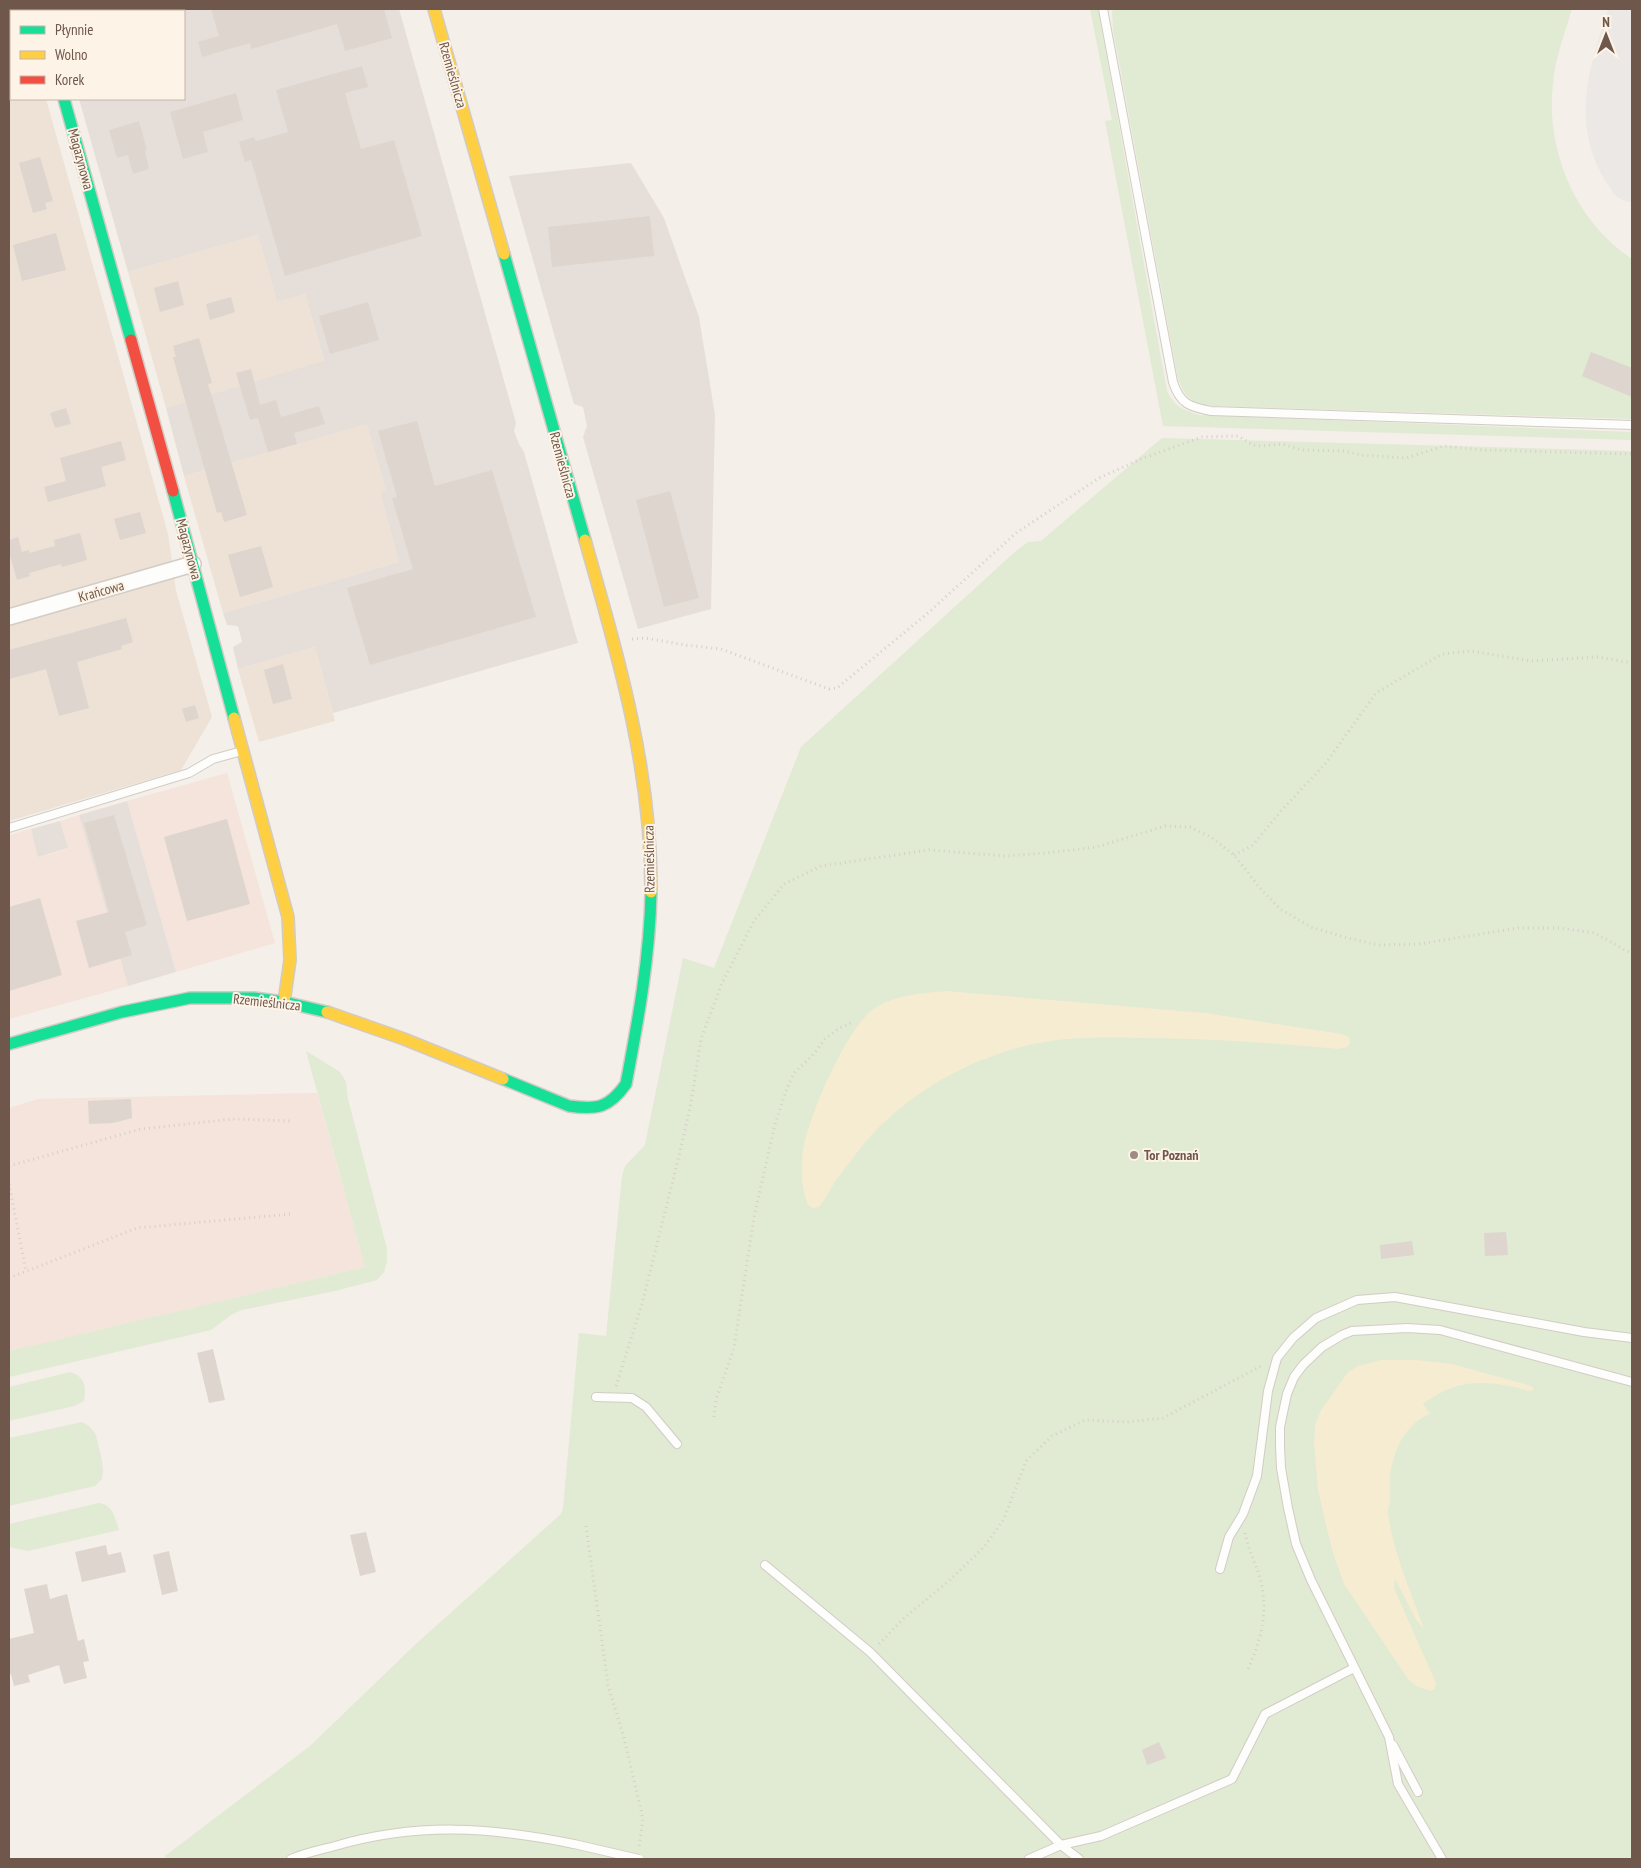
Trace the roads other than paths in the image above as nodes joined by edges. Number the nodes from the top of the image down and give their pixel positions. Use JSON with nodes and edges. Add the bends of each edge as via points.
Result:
{"nodes":[{"id":1,"x":434,"y":9,"type":"edge"},
{"id":2,"x":1103,"y":9,"type":"edge"},
{"id":3,"x":64,"y":100,"type":"edge"},
{"id":4,"x":1632,"y":425,"type":"edge"},
{"id":5,"x":193,"y":564,"type":"junction"},
{"id":6,"x":9,"y":617,"type":"edge"},
{"id":7,"x":242,"y":752,"type":"junction"},
{"id":8,"x":9,"y":828,"type":"edge"},
{"id":9,"x":284,"y":1002,"type":"junction"},
{"id":10,"x":9,"y":1044,"type":"edge"},
{"id":11,"x":1632,"y":1338,"type":"edge"},
{"id":12,"x":1632,"y":1382,"type":"edge"},
{"id":13,"x":596,"y":1398,"type":"dead end"},
{"id":14,"x":677,"y":1444,"type":"dead end"},
{"id":15,"x":765,"y":1564,"type":"dead end"},
{"id":16,"x":1220,"y":1569,"type":"dead end"},
{"id":17,"x":1354,"y":1668,"type":"junction"},
{"id":18,"x":1389,"y":1737,"type":"junction"},
{"id":19,"x":1418,"y":1792,"type":"dead end"},
{"id":20,"x":1061,"y":1845,"type":"junction"},
{"id":21,"x":639,"y":1855,"type":"edge"},
{"id":22,"x":291,"y":1859,"type":"edge"},
{"id":23,"x":1029,"y":1859,"type":"edge"},
{"id":24,"x":1079,"y":1859,"type":"edge"},
{"id":25,"x":1442,"y":1859,"type":"edge"}],
"edges":[{"from":1,"to":9,"type":"street","name":"Rzemieślnicza","via":[[633,714],[650,833],[650,906],[645,972],[626,1084],[618,1097],[588,1109],[569,1106],[339,1015]]},
{"from":2,"to":4,"type":"lane","via":[[1173,382],[1184,402],[1211,411]]},
{"from":3,"to":5,"type":"street","name":"Magazynowa"},
{"from":5,"to":6,"type":"street","name":"Krańcowa"},
{"from":5,"to":7,"type":"street","name":"Magazynowa"},
{"from":7,"to":8,"type":"lane","via":[[214,759],[189,773]]},
{"from":7,"to":9,"type":"street","name":"Magazynowa","via":[[288,917],[291,964]]},
{"from":9,"to":10,"type":"street","name":"Rzemieślnicza","via":[[254,998],[190,998],[122,1012]]},
{"from":11,"to":16,"type":"lane","via":[[1395,1297],[1357,1300],[1316,1318],[1293,1338],[1277,1358],[1268,1391],[1257,1476],[1243,1514],[1229,1537]]},
{"from":12,"to":17,"type":"lane","via":[[1440,1330],[1352,1331],[1313,1354],[1294,1378],[1283,1407],[1281,1468],[1296,1544]]},
{"from":13,"to":14,"type":"lane","via":[[632,1398],[646,1407]]},
{"from":15,"to":20,"type":"lane","via":[[870,1652]]},
{"from":17,"to":18,"type":"lane"},
{"from":17,"to":20,"type":"lane","via":[[1265,1714],[1232,1779],[1100,1836]]},
{"from":18,"to":19,"type":"lane"},
{"from":18,"to":25,"type":"lane","via":[[1398,1784]]},
{"from":20,"to":23,"type":"lane"},
{"from":20,"to":24,"type":"lane"},
{"from":21,"to":22,"type":"lane","bridge":true,"via":[[524,1835],[448,1829],[411,1830],[354,1840]]}]}
